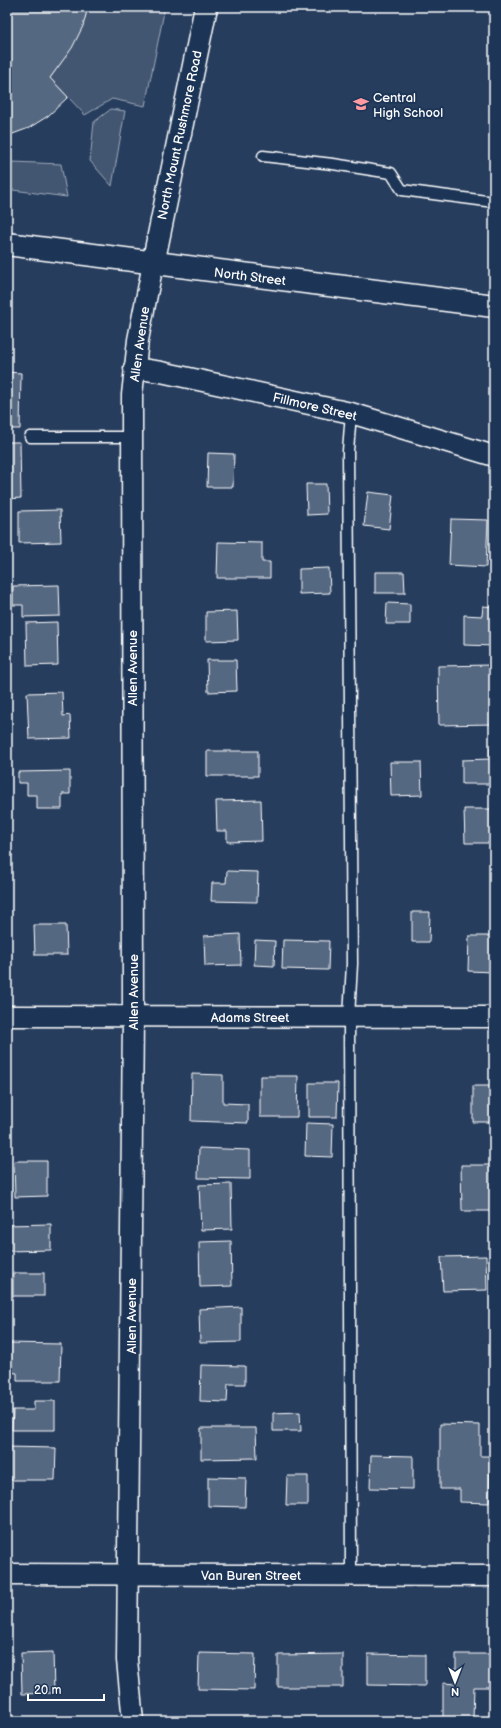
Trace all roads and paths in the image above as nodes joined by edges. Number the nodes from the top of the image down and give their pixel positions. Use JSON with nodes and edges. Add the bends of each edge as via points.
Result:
{"nodes":[{"id":1,"x":206,"y":7,"type":"edge"},
{"id":2,"x":263,"y":156,"type":"dead end"},
{"id":3,"x":494,"y":202,"type":"edge"},
{"id":4,"x":7,"y":244,"type":"edge"},
{"id":5,"x":153,"y":264,"type":"junction"},
{"id":6,"x":494,"y":306,"type":"edge"},
{"id":7,"x":134,"y":368,"type":"junction"},
{"id":8,"x":351,"y":413,"type":"junction"},
{"id":9,"x":30,"y":438,"type":"dead end"},
{"id":10,"x":132,"y":438,"type":"junction"},
{"id":11,"x":494,"y":456,"type":"edge"},
{"id":12,"x":7,"y":1016,"type":"edge"},
{"id":13,"x":133,"y":1017,"type":"junction"},
{"id":14,"x":349,"y":1017,"type":"junction"},
{"id":15,"x":494,"y":1017,"type":"edge"},
{"id":16,"x":7,"y":1574,"type":"edge"},
{"id":17,"x":129,"y":1575,"type":"junction"},
{"id":18,"x":351,"y":1575,"type":"junction"},
{"id":19,"x":494,"y":1576,"type":"edge"},
{"id":20,"x":133,"y":1721,"type":"edge"}],
"edges":[{"from":1,"to":5,"type":"main road","name":"North Mount Rushmore Road"},
{"from":2,"to":3,"type":"lane","via":[[392,173],[402,190]]},
{"from":4,"to":5,"type":"main road","name":"North Street"},
{"from":5,"to":6,"type":"main road","name":"North Street"},
{"from":5,"to":7,"type":"street","name":"Allen Avenue"},
{"from":7,"to":8,"type":"street","name":"Fillmore Street"},
{"from":7,"to":10,"type":"street","name":"Allen Avenue"},
{"from":8,"to":11,"type":"street","name":"Fillmore Street"},
{"from":8,"to":14,"type":"lane","via":[[348,451],[352,956]]},
{"from":9,"to":10,"type":"lane"},
{"from":10,"to":13,"type":"street","name":"Allen Avenue"},
{"from":12,"to":13,"type":"street","name":"Adams Street"},
{"from":13,"to":14,"type":"street","name":"Adams Street"},
{"from":13,"to":17,"type":"street","name":"Allen Avenue"},
{"from":14,"to":15,"type":"street","name":"Adams Street"},
{"from":14,"to":18,"type":"lane"},
{"from":16,"to":17,"type":"street","name":"Van Buren Street"},
{"from":17,"to":18,"type":"street","name":"Van Buren Street"},
{"from":17,"to":20,"type":"street","name":"Allen Avenue","via":[[127,1660]]},
{"from":18,"to":19,"type":"street","name":"Van Buren Street"}]}
